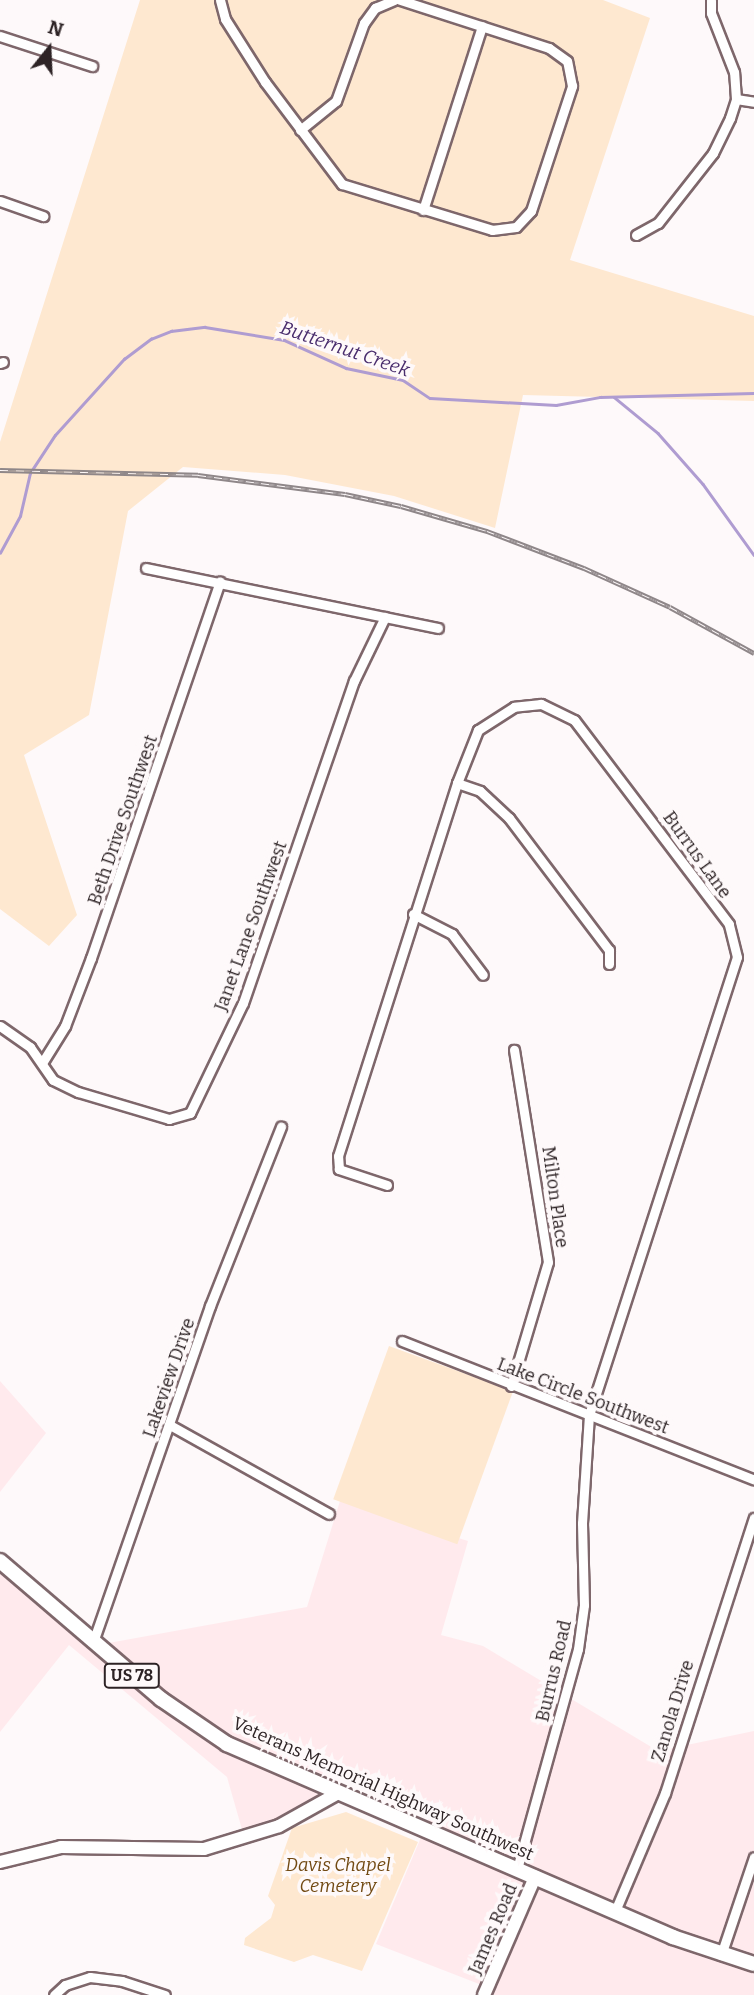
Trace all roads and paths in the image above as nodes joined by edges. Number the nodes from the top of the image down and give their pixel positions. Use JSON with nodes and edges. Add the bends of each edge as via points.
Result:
{"nodes":[{"id":1,"x":220,"y":0,"type":"edge"},
{"id":2,"x":394,"y":0,"type":"edge"},
{"id":3,"x":400,"y":0,"type":"edge"},
{"id":4,"x":711,"y":0,"type":"edge"},
{"id":5,"x":482,"y":26,"type":"junction"},
{"id":6,"x":0,"y":36,"type":"edge"},
{"id":7,"x":92,"y":66,"type":"dead end"},
{"id":8,"x":736,"y":99,"type":"junction"},
{"id":9,"x":754,"y":102,"type":"edge"},
{"id":10,"x":300,"y":130,"type":"junction"},
{"id":11,"x":0,"y":201,"type":"edge"},
{"id":12,"x":423,"y":210,"type":"junction"},
{"id":13,"x":43,"y":216,"type":"dead end"},
{"id":14,"x":636,"y":235,"type":"dead end"},
{"id":15,"x":146,"y":568,"type":"dead end"},
{"id":16,"x":220,"y":581,"type":"junction"},
{"id":17,"x":385,"y":617,"type":"junction"},
{"id":18,"x":438,"y":628,"type":"dead end"},
{"id":19,"x":457,"y":783,"type":"junction"},
{"id":20,"x":413,"y":914,"type":"junction"},
{"id":21,"x":609,"y":964,"type":"dead end"},
{"id":22,"x":484,"y":975,"type":"dead end"},
{"id":23,"x":0,"y":1026,"type":"edge"},
{"id":24,"x":514,"y":1050,"type":"dead end"},
{"id":25,"x":42,"y":1063,"type":"junction"},
{"id":26,"x":281,"y":1127,"type":"dead end"},
{"id":27,"x":387,"y":1185,"type":"dead end"},
{"id":28,"x":402,"y":1342,"type":"dead end"},
{"id":29,"x":511,"y":1386,"type":"junction"},
{"id":30,"x":589,"y":1415,"type":"junction"},
{"id":31,"x":170,"y":1425,"type":"junction"},
{"id":32,"x":588,"y":1432,"type":"joint"},
{"id":33,"x":754,"y":1480,"type":"edge"},
{"id":34,"x":329,"y":1514,"type":"dead end"},
{"id":35,"x":754,"y":1518,"type":"edge"},
{"id":36,"x":0,"y":1561,"type":"edge"},
{"id":37,"x":93,"y":1642,"type":"junction"},
{"id":38,"x":338,"y":1793,"type":"junction"},
{"id":39,"x":754,"y":1857,"type":"edge"},
{"id":40,"x":0,"y":1862,"type":"edge"},
{"id":41,"x":517,"y":1869,"type":"junction"},
{"id":42,"x":535,"y":1877,"type":"junction"},
{"id":43,"x":615,"y":1911,"type":"junction"},
{"id":44,"x":721,"y":1955,"type":"junction"},
{"id":45,"x":754,"y":1964,"type":"edge"},
{"id":46,"x":54,"y":1995,"type":"edge"},
{"id":47,"x":165,"y":1995,"type":"edge"},
{"id":48,"x":484,"y":1995,"type":"edge"}],
"edges":[{"from":1,"to":10,"type":"street","via":[[225,19]]},
{"from":2,"to":10,"type":"street","via":[[375,8],[364,23],[341,94]]},
{"from":3,"to":5,"type":"street"},
{"from":4,"to":8,"type":"street","via":[[711,13],[734,72]]},
{"from":5,"to":12,"type":"street"},
{"from":5,"to":12,"type":"street","via":[[556,50],[572,70],[572,86],[524,222],[502,231]]},
{"from":6,"to":7,"type":"street"},
{"from":8,"to":9,"type":"street"},
{"from":8,"to":14,"type":"street","via":[[713,153],[658,223]]},
{"from":10,"to":12,"type":"street","via":[[342,184]]},
{"from":11,"to":13,"type":"street"},
{"from":15,"to":16,"type":"street"},
{"from":16,"to":17,"type":"street"},
{"from":16,"to":25,"type":"street","name":"Beth Drive Southwest","via":[[91,958],[65,1026]]},
{"from":17,"to":18,"type":"street"},
{"from":17,"to":25,"type":"street","name":"Janet Lane Southwest","via":[[354,681],[243,1003],[212,1060],[196,1106],[181,1118],[169,1119],[78,1092],[53,1080]]},
{"from":19,"to":20,"type":"street","name":"Burrus Lane"},
{"from":19,"to":21,"type":"street","via":[[480,791],[509,818],[609,950]]},
{"from":19,"to":30,"type":"street","name":"Burrus Lane","via":[[478,730],[494,716],[541,704],[555,709],[573,720],[604,755],[729,924],[736,940],[732,977],[643,1237]]},
{"from":20,"to":22,"type":"street","via":[[452,934]]},
{"from":20,"to":27,"type":"street","name":"Burrus Lane","via":[[338,1157],[339,1169]]},
{"from":23,"to":25,"type":"street","name":"Janet Lane Southwest","via":[[30,1046]]},
{"from":24,"to":29,"type":"street","name":"Milton Place","via":[[548,1262]]},
{"from":26,"to":31,"type":"street","name":"Lakeview Drive","via":[[210,1306]]},
{"from":28,"to":29,"type":"street","name":"Lake Circle Southwest"},
{"from":29,"to":30,"type":"street","name":"Lake Circle Southwest"},
{"from":30,"to":32,"type":"street","name":"Burrus Lane"},
{"from":30,"to":33,"type":"street","name":"Lake Circle Southwest"},
{"from":31,"to":34,"type":"street"},
{"from":31,"to":37,"type":"street","name":"Lakeview Drive"},
{"from":32,"to":41,"type":"street","name":"Burrus Road","via":[[578,1649]]},
{"from":35,"to":43,"type":"street","name":"Zanola Drive","via":[[665,1793]]},
{"from":36,"to":37,"type":"main road","name":"Veterans Memorial Highway Southwest","number":"US 78"},
{"from":37,"to":38,"type":"main road","name":"Veterans Memorial Highway Southwest","number":"US 78","via":[[192,1723],[251,1756]]},
{"from":38,"to":40,"type":"street","via":[[279,1826],[204,1849],[61,1847]]},
{"from":38,"to":41,"type":"main road","name":"Veterans Memorial Highway Southwest","number":"US 78"},
{"from":39,"to":44,"type":"street"},
{"from":41,"to":42,"type":"main road","name":"Veterans Memorial Highway Southwest","number":"US 78"},
{"from":42,"to":43,"type":"main road","name":"Veterans Memorial Highway Southwest","number":"US 78"},
{"from":42,"to":48,"type":"street","name":"James Road"},
{"from":43,"to":44,"type":"main road","name":"Veterans Memorial Highway Southwest","number":"US 78"},
{"from":44,"to":45,"type":"main road","name":"Veterans Memorial Highway Southwest","number":"US 78"},
{"from":46,"to":47,"type":"street","via":[[65,1985],[90,1977],[122,1981]]}]}
